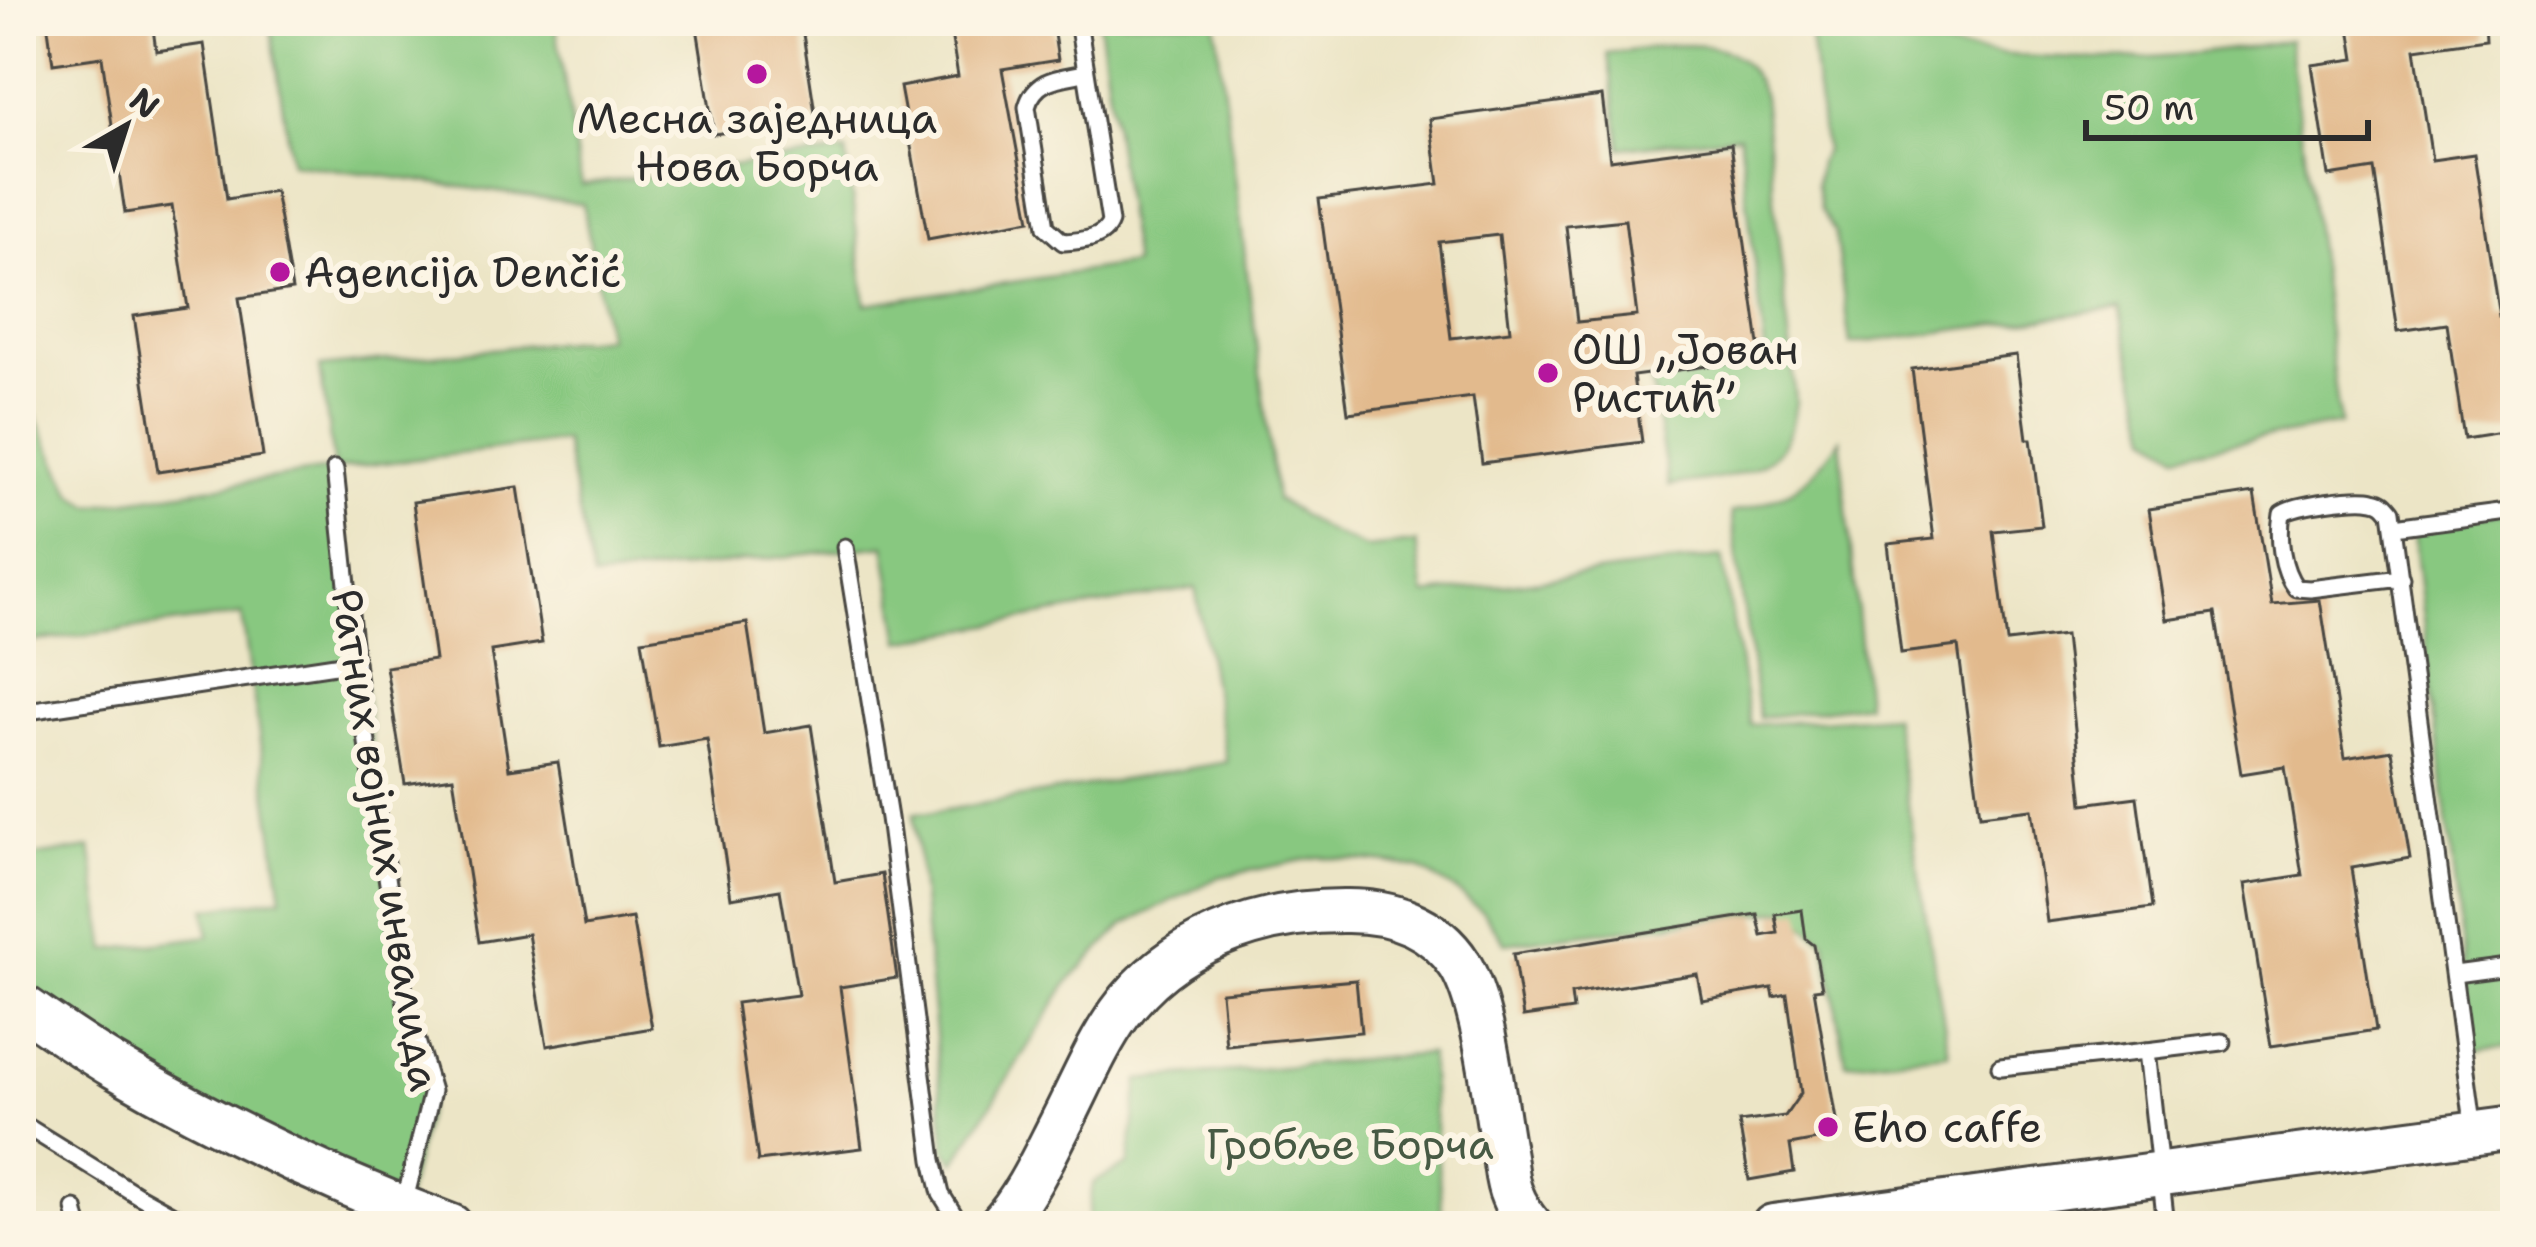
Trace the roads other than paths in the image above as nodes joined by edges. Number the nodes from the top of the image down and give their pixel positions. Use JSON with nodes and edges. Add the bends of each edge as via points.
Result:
{"nodes":[{"id":1,"x":1078,"y":21,"type":"edge"},
{"id":2,"x":1085,"y":73,"type":"junction"},
{"id":3,"x":335,"y":469,"type":"dead end"},
{"id":4,"x":2515,"y":511,"type":"edge"},
{"id":5,"x":2394,"y":527,"type":"junction"},
{"id":6,"x":845,"y":547,"type":"dead end"},
{"id":7,"x":2401,"y":578,"type":"junction"},
{"id":8,"x":356,"y":662,"type":"junction"},
{"id":9,"x":21,"y":712,"type":"edge"},
{"id":10,"x":2515,"y":967,"type":"edge"},
{"id":11,"x":2455,"y":974,"type":"junction"},
{"id":12,"x":21,"y":1005,"type":"edge"},
{"id":13,"x":2222,"y":1042,"type":"dead end"},
{"id":14,"x":2147,"y":1051,"type":"junction"},
{"id":15,"x":2000,"y":1066,"type":"dead end"},
{"id":16,"x":21,"y":1123,"type":"edge"},
{"id":17,"x":2495,"y":1130,"type":"edge"},
{"id":18,"x":2160,"y":1173,"type":"junction"},
{"id":19,"x":399,"y":1217,"type":"edge"},
{"id":20,"x":193,"y":1226,"type":"edge"},
{"id":21,"x":452,"y":1226,"type":"edge"},
{"id":22,"x":961,"y":1226,"type":"edge"},
{"id":23,"x":999,"y":1226,"type":"edge"},
{"id":24,"x":1531,"y":1226,"type":"edge"},
{"id":25,"x":1773,"y":1226,"type":"edge"},
{"id":26,"x":2166,"y":1226,"type":"edge"}],
"edges":[{"from":1,"to":2,"type":"lane"},
{"from":2,"to":2,"type":"lane","via":[[1041,84],[1027,107],[1046,227],[1063,242],[1098,237],[1111,222]]},
{"from":3,"to":8,"type":"lane","name":"Ратних војних инвалида"},
{"from":4,"to":5,"type":"lane"},
{"from":5,"to":7,"type":"lane"},
{"from":5,"to":7,"type":"lane","via":[[2391,512],[2372,499],[2297,505],[2280,518],[2296,588]]},
{"from":6,"to":22,"type":"lane","via":[[933,1160]]},
{"from":7,"to":11,"type":"lane"},
{"from":8,"to":9,"type":"lane"},
{"from":8,"to":19,"type":"lane","name":"Ратних војних инвалида","via":[[406,1004],[432,1091]]},
{"from":10,"to":11,"type":"lane"},
{"from":11,"to":17,"type":"lane"},
{"from":12,"to":19,"type":"street","via":[[113,1066]]},
{"from":13,"to":14,"type":"lane"},
{"from":14,"to":15,"type":"lane"},
{"from":14,"to":18,"type":"lane"},
{"from":16,"to":20,"type":"lane"},
{"from":17,"to":18,"type":"street"},
{"from":18,"to":25,"type":"street"},
{"from":18,"to":26,"type":"lane"},
{"from":19,"to":21,"type":"street"},
{"from":23,"to":24,"type":"street","via":[[1028,1187],[1117,1016],[1154,976],[1222,933],[1276,915],[1365,910],[1416,923],[1466,977],[1511,1194]]}]}
